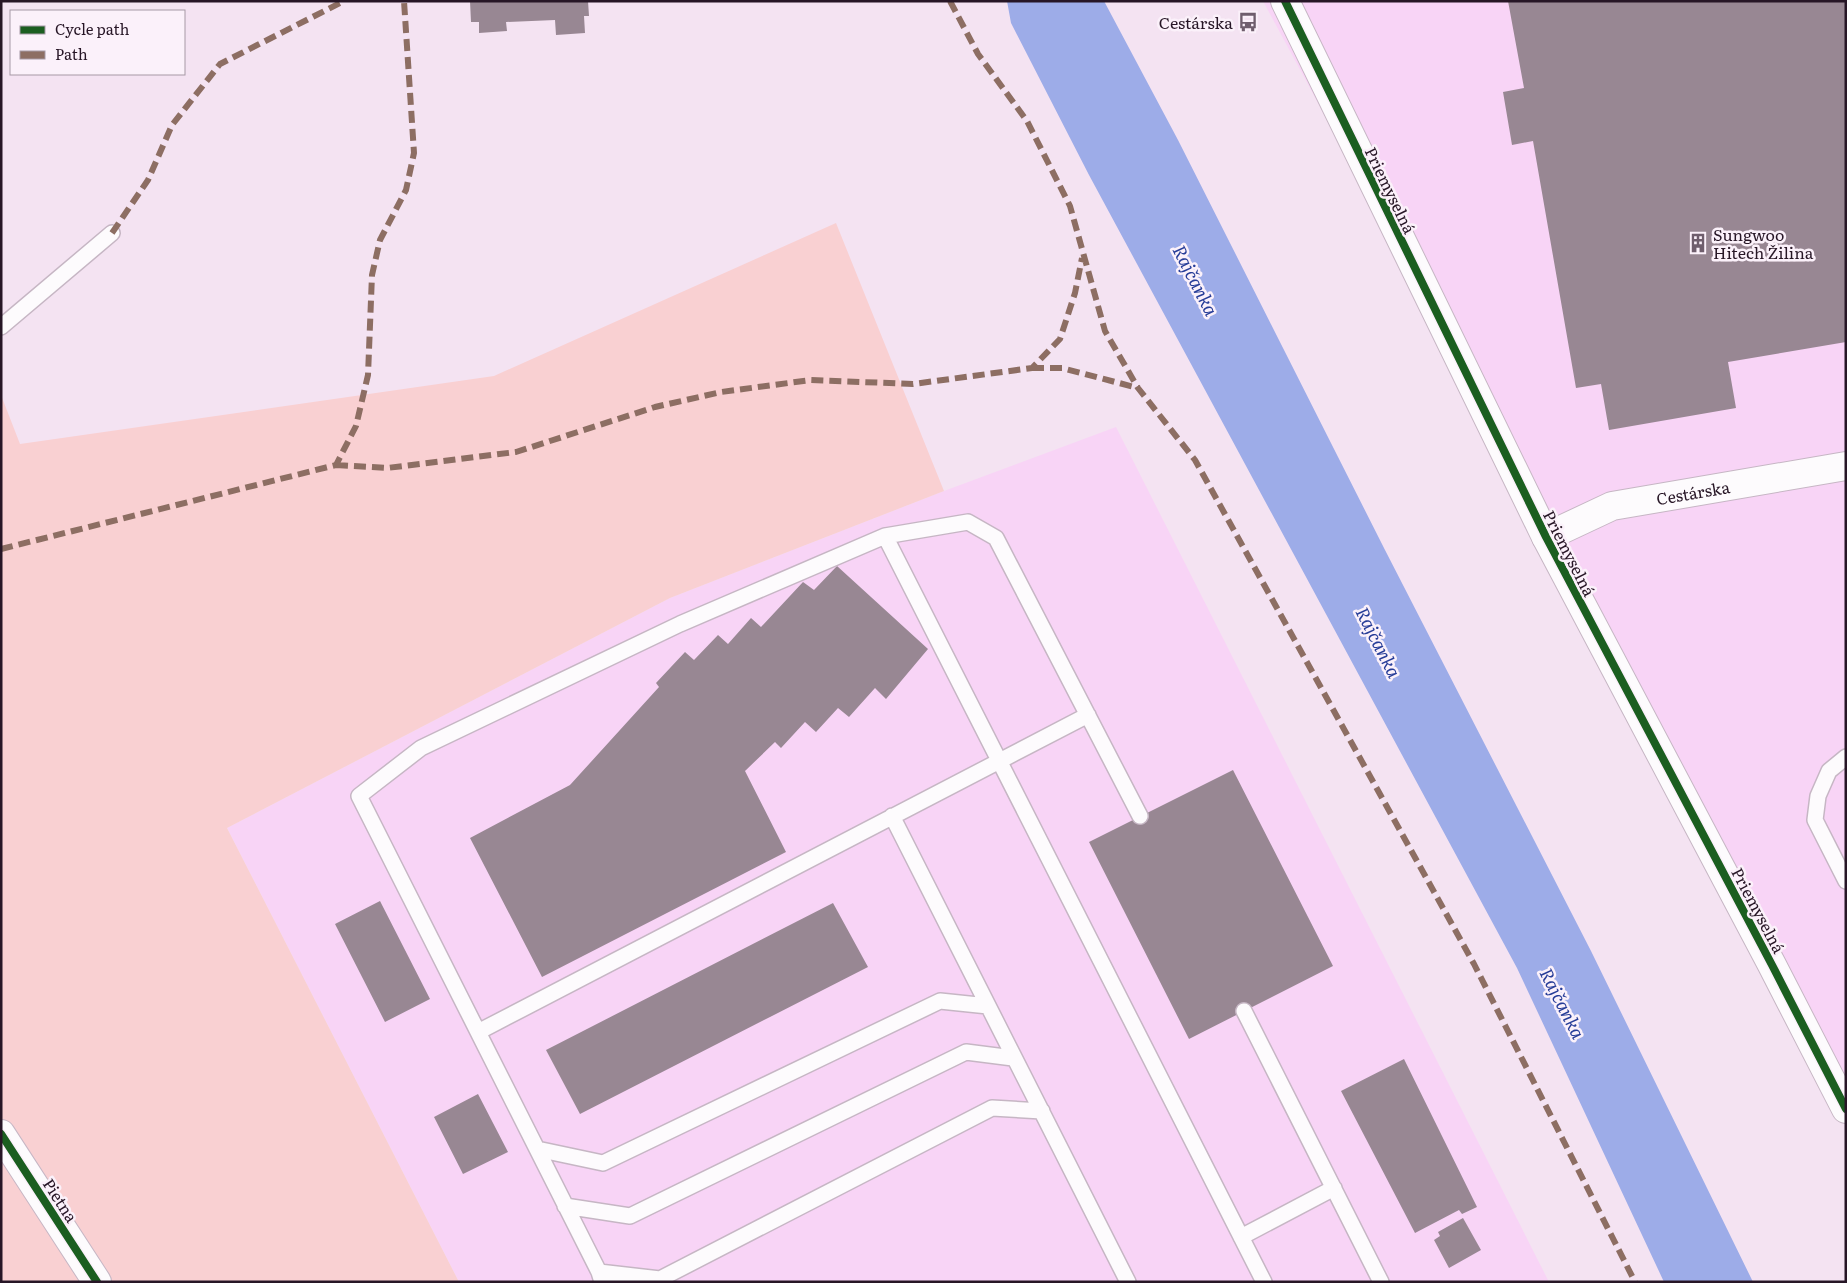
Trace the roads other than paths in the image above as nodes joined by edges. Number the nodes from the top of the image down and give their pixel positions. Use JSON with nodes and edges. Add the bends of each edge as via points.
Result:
{"nodes":[{"id":1,"x":1285,"y":1,"type":"edge"},
{"id":2,"x":112,"y":233,"type":"dead end"},
{"id":3,"x":1,"y":327,"type":"edge"},
{"id":4,"x":1846,"y":466,"type":"edge"},
{"id":5,"x":885,"y":536,"type":"junction"},
{"id":6,"x":1546,"y":537,"type":"junction"},
{"id":7,"x":1088,"y":714,"type":"junction"},
{"id":8,"x":1846,"y":757,"type":"edge"},
{"id":9,"x":998,"y":761,"type":"junction"},
{"id":10,"x":892,"y":816,"type":"junction"},
{"id":11,"x":1140,"y":816,"type":"dead end"},
{"id":12,"x":1846,"y":881,"type":"edge"},
{"id":13,"x":988,"y":1006,"type":"junction"},
{"id":14,"x":1244,"y":1011,"type":"dead end"},
{"id":15,"x":478,"y":1032,"type":"junction"},
{"id":16,"x":1013,"y":1058,"type":"junction"},
{"id":17,"x":1846,"y":1109,"type":"edge"},
{"id":18,"x":1042,"y":1111,"type":"junction"},
{"id":19,"x":1,"y":1134,"type":"edge"},
{"id":20,"x":537,"y":1149,"type":"junction"},
{"id":21,"x":1334,"y":1188,"type":"junction"},
{"id":22,"x":565,"y":1206,"type":"junction"},
{"id":23,"x":1241,"y":1237,"type":"junction"},
{"id":24,"x":600,"y":1277,"type":"edge"},
{"id":25,"x":97,"y":1282,"type":"edge"},
{"id":26,"x":1128,"y":1282,"type":"edge"},
{"id":27,"x":1264,"y":1282,"type":"edge"},
{"id":28,"x":1381,"y":1282,"type":"edge"}],
"edges":[{"from":1,"to":6,"type":"street","name":"Priemyselná"},
{"from":2,"to":3,"type":"lane"},
{"from":4,"to":6,"type":"street","name":"Cestárska","via":[[1612,506]]},
{"from":5,"to":7,"type":"lane","via":[[968,522],[996,538]]},
{"from":5,"to":9,"type":"lane"},
{"from":5,"to":15,"type":"lane","via":[[680,624],[421,748],[360,796]]},
{"from":6,"to":17,"type":"street","name":"Priemyselná"},
{"from":7,"to":9,"type":"lane"},
{"from":7,"to":11,"type":"lane"},
{"from":8,"to":12,"type":"lane","via":[[1829,772],[1818,796],[1815,820]]},
{"from":9,"to":10,"type":"lane"},
{"from":9,"to":23,"type":"lane"},
{"from":10,"to":13,"type":"lane"},
{"from":10,"to":15,"type":"lane"},
{"from":13,"to":16,"type":"lane"},
{"from":13,"to":20,"type":"lane","via":[[940,1000],[603,1162]]},
{"from":14,"to":21,"type":"lane"},
{"from":15,"to":20,"type":"lane"},
{"from":16,"to":18,"type":"lane"},
{"from":16,"to":22,"type":"lane","via":[[966,1052],[630,1216]]},
{"from":18,"to":24,"type":"lane","via":[[992,1108],[660,1279]]},
{"from":18,"to":26,"type":"lane"},
{"from":19,"to":25,"type":"street","name":"Pietna"},
{"from":20,"to":22,"type":"lane"},
{"from":21,"to":23,"type":"lane"},
{"from":21,"to":28,"type":"lane"},
{"from":22,"to":24,"type":"lane"},
{"from":23,"to":27,"type":"lane"}]}
